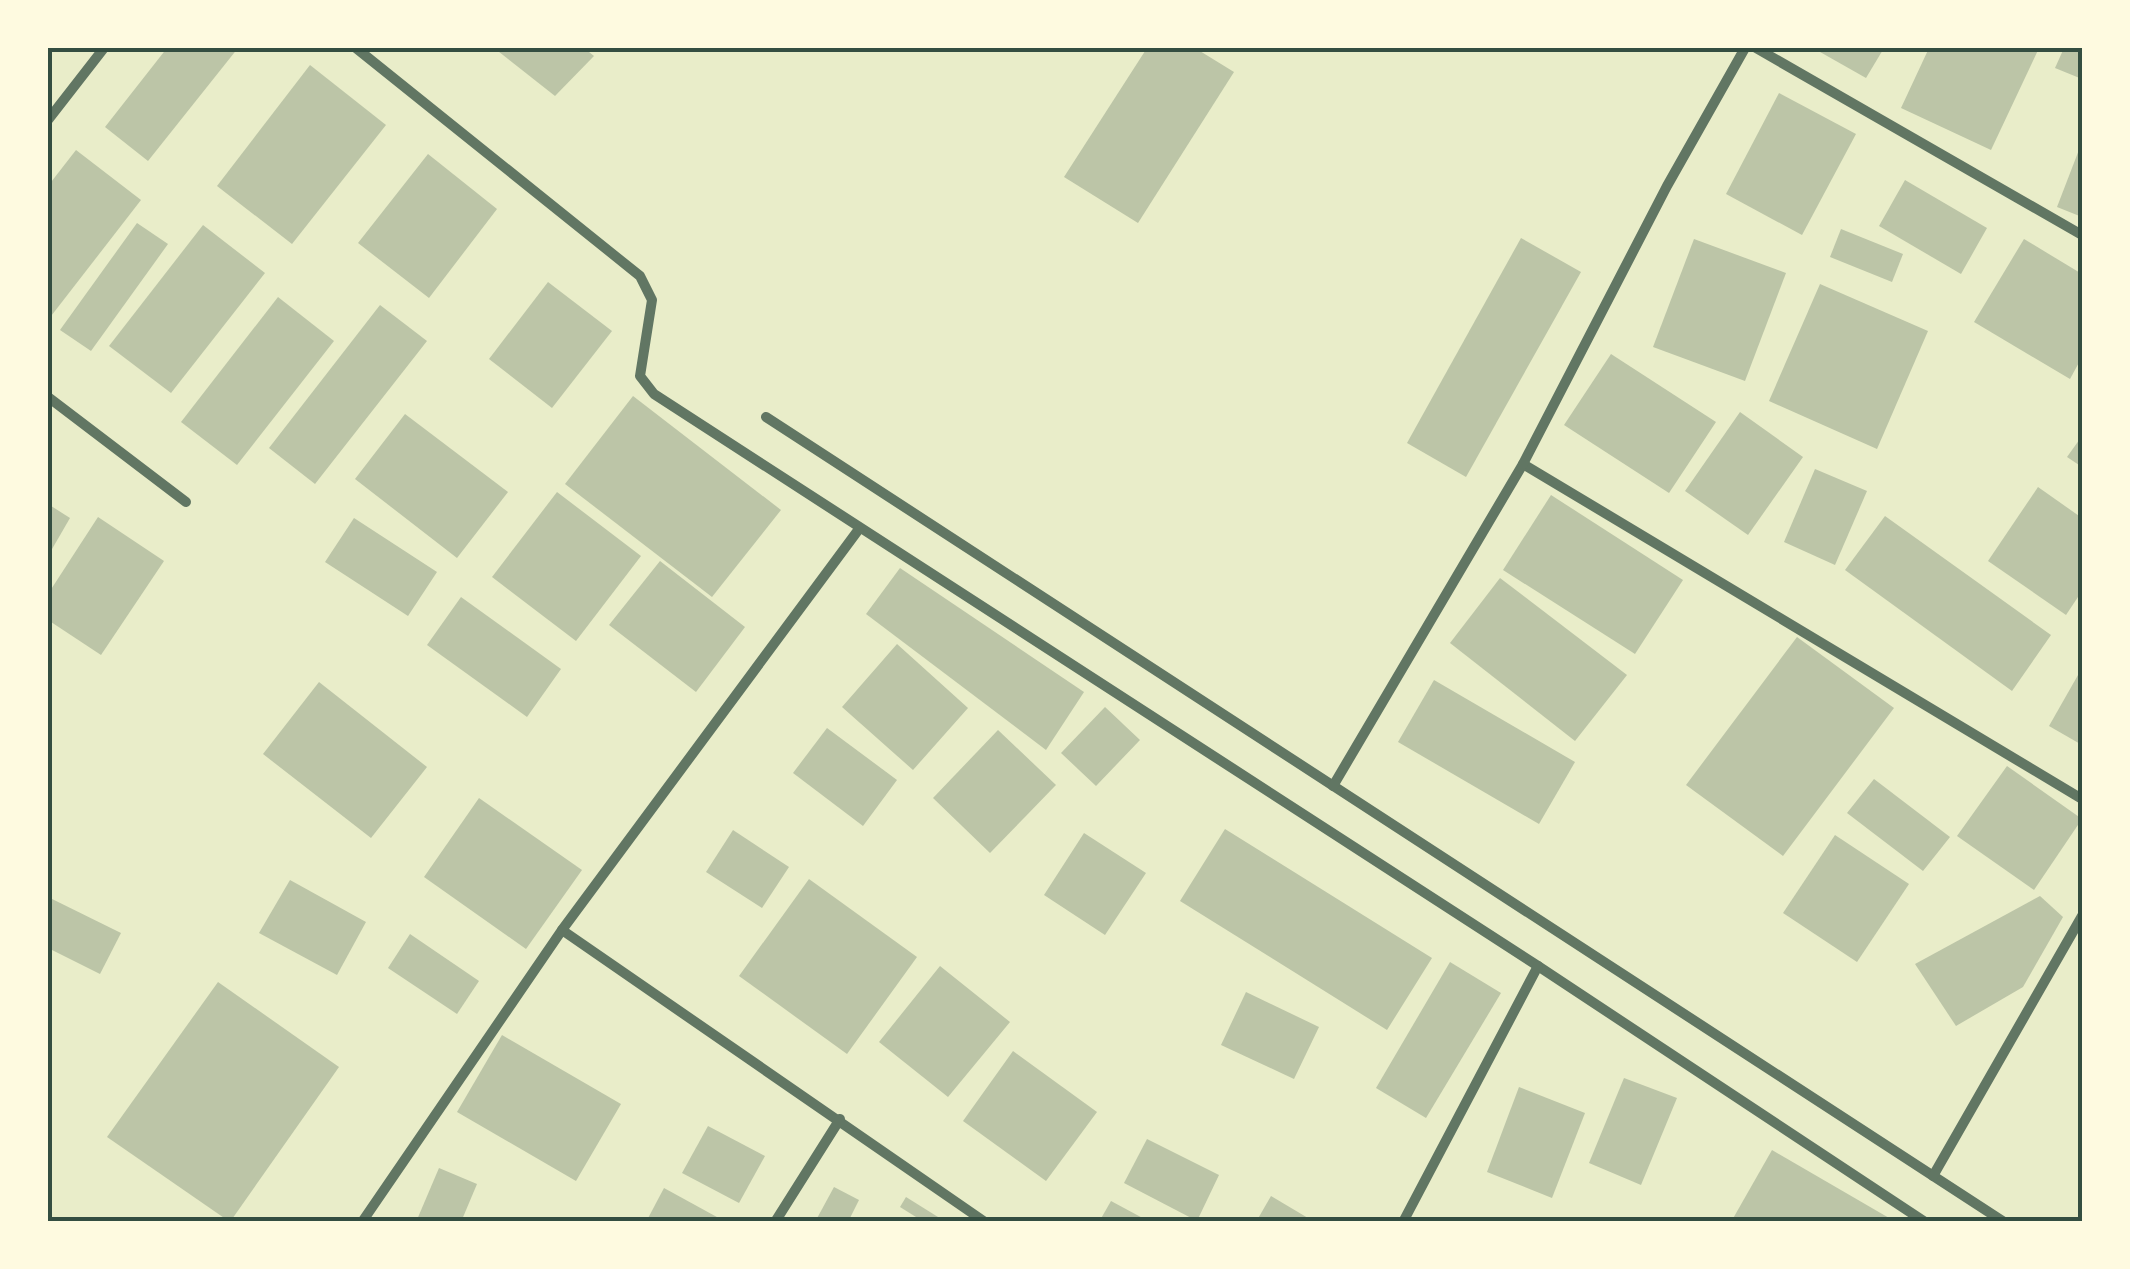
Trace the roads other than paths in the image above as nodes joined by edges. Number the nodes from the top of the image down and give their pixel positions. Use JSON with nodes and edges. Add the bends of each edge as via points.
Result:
{"nodes":[{"id":1,"x":104,"y":48,"type":"edge"},
{"id":2,"x":356,"y":48,"type":"edge"},
{"id":3,"x":1744,"y":48,"type":"edge"},
{"id":4,"x":1756,"y":48,"type":"edge"},
{"id":5,"x":48,"y":120,"type":"edge"},
{"id":6,"x":2082,"y":235,"type":"edge"},
{"id":7,"x":48,"y":397,"type":"edge"},
{"id":8,"x":766,"y":417,"type":"dead end"},
{"id":9,"x":1523,"y":464,"type":"junction"},
{"id":10,"x":186,"y":502,"type":"dead end"},
{"id":11,"x":859,"y":528,"type":"junction"},
{"id":12,"x":1334,"y":786,"type":"junction"},
{"id":13,"x":2082,"y":799,"type":"edge"},
{"id":14,"x":2082,"y":916,"type":"edge"},
{"id":15,"x":562,"y":930,"type":"junction"},
{"id":16,"x":1538,"y":966,"type":"junction"},
{"id":17,"x":840,"y":1119,"type":"junction"},
{"id":18,"x":1933,"y":1176,"type":"junction"},
{"id":19,"x":362,"y":1222,"type":"edge"},
{"id":20,"x":775,"y":1222,"type":"edge"},
{"id":21,"x":985,"y":1222,"type":"edge"},
{"id":22,"x":1403,"y":1222,"type":"edge"},
{"id":23,"x":1924,"y":1222,"type":"edge"},
{"id":24,"x":2004,"y":1222,"type":"edge"}],
"edges":[{"from":1,"to":5,"type":"street"},
{"from":2,"to":11,"type":"street","via":[[640,276],[652,300],[640,376],[654,394]]},
{"from":3,"to":9,"type":"street"},
{"from":4,"to":6,"type":"street"},
{"from":7,"to":10,"type":"street"},
{"from":8,"to":12,"type":"street"},
{"from":9,"to":12,"type":"street"},
{"from":9,"to":13,"type":"street"},
{"from":11,"to":15,"type":"street"},
{"from":11,"to":16,"type":"street"},
{"from":12,"to":18,"type":"street"},
{"from":14,"to":18,"type":"street"},
{"from":15,"to":17,"type":"street"},
{"from":15,"to":19,"type":"street"},
{"from":16,"to":22,"type":"street"},
{"from":16,"to":23,"type":"street"},
{"from":17,"to":20,"type":"street"},
{"from":17,"to":21,"type":"street"},
{"from":18,"to":24,"type":"street"}]}
